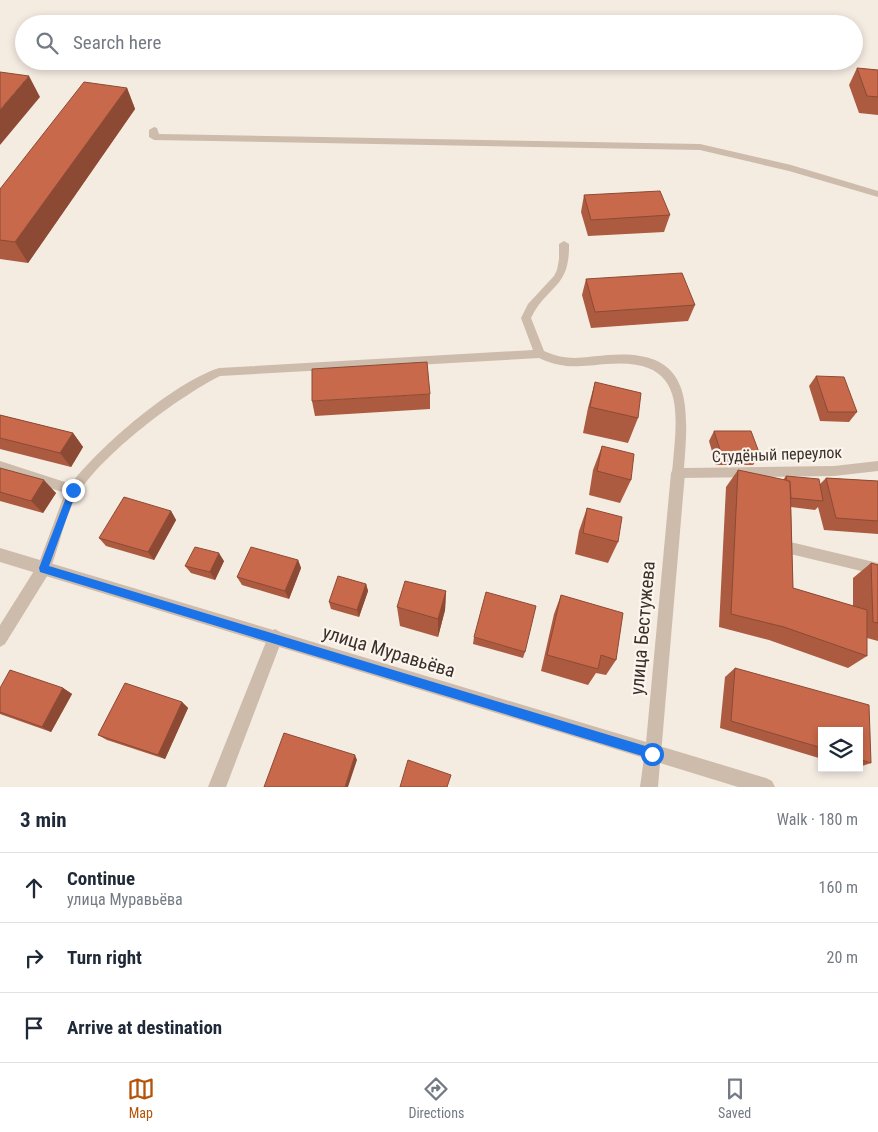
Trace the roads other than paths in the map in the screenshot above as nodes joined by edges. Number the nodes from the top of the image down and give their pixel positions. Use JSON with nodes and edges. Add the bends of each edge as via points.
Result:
{"nodes":[{"id":1,"x":154,"y":130,"type":"dead end"},
{"id":2,"x":878,"y":194,"type":"edge"},
{"id":3,"x":564,"y":244,"type":"dead end"},
{"id":4,"x":540,"y":354,"type":"junction"},
{"id":5,"x":0,"y":466,"type":"edge"},
{"id":6,"x":878,"y":466,"type":"edge"},
{"id":7,"x":678,"y":473,"type":"junction"},
{"id":8,"x":73,"y":490,"type":"junction"},
{"id":9,"x":782,"y":546,"type":"edge"},
{"id":10,"x":0,"y":555,"type":"edge"},
{"id":11,"x":44,"y":568,"type":"junction"},
{"id":12,"x":878,"y":569,"type":"edge"},
{"id":13,"x":275,"y":637,"type":"junction"},
{"id":14,"x":0,"y":639,"type":"edge"},
{"id":15,"x":652,"y":754,"type":"junction"},
{"id":16,"x":217,"y":787,"type":"edge"},
{"id":17,"x":649,"y":787,"type":"edge"},
{"id":18,"x":766,"y":787,"type":"edge"}],
"edges":[{"from":1,"to":2,"type":"street","via":[[154,137],[700,147],[791,168]]},
{"from":3,"to":4,"type":"lane","via":[[566,258],[560,276],[530,306],[526,318]]},
{"from":4,"to":7,"type":"lane","via":[[558,363],[576,365],[618,359],[659,366],[674,380],[682,403]]},
{"from":4,"to":8,"type":"lane","via":[[219,372],[202,378],[118,442]]},
{"from":5,"to":8,"type":"lane"},
{"from":6,"to":7,"type":"lane","name":"Студёный переулок","via":[[834,471]]},
{"from":7,"to":15,"type":"street","name":"улица Бестужева"},
{"from":8,"to":11,"type":"lane"},
{"from":9,"to":12,"type":"lane"},
{"from":10,"to":11,"type":"street","name":"улица Муравьёва"},
{"from":11,"to":13,"type":"street","name":"улица Муравьёва"},
{"from":11,"to":14,"type":"street"},
{"from":13,"to":15,"type":"street","name":"улица Муравьёва"},
{"from":13,"to":16,"type":"street"},
{"from":15,"to":17,"type":"street","name":"улица Бестужева"},
{"from":15,"to":18,"type":"street","name":"улица Муравьёва"}]}
